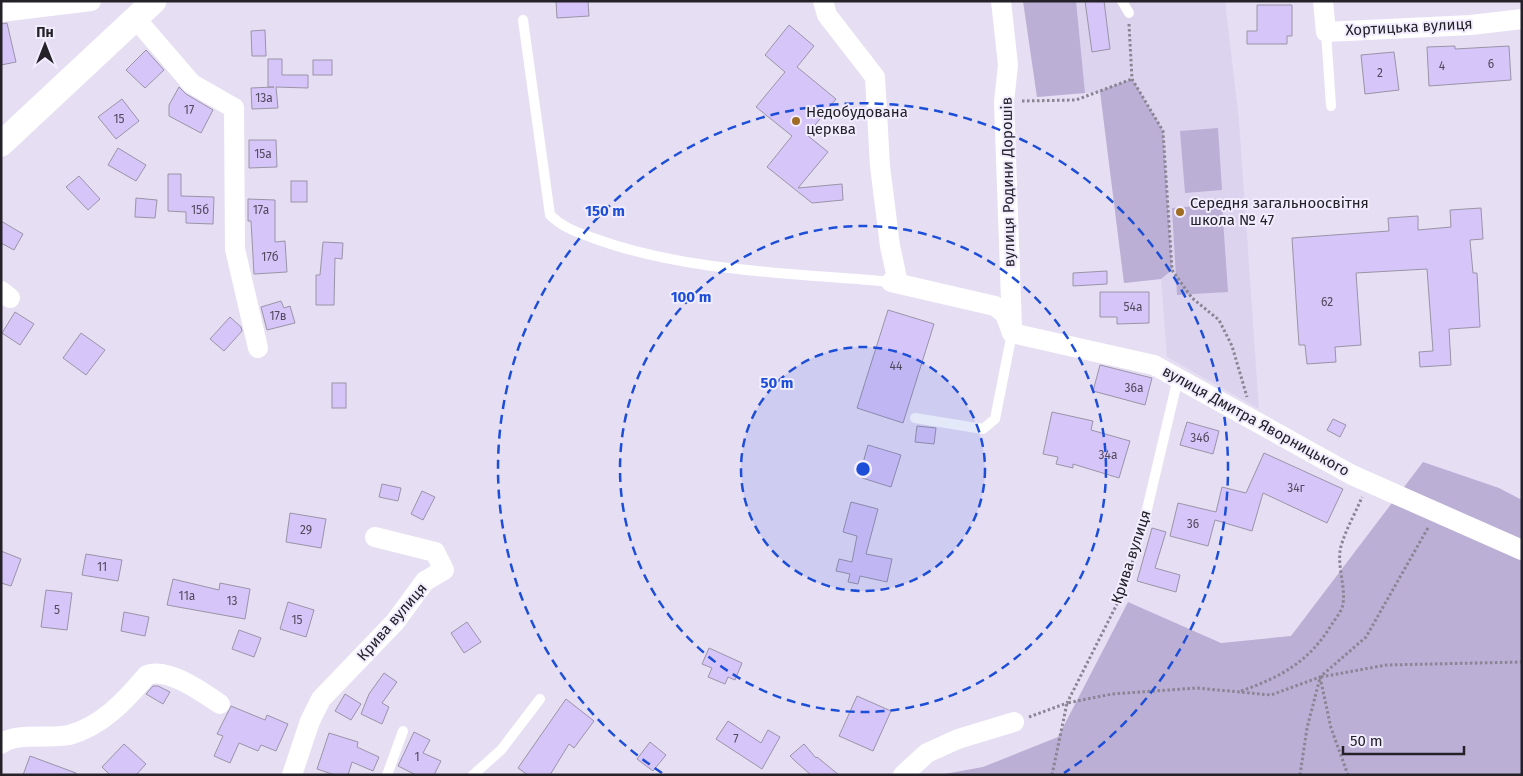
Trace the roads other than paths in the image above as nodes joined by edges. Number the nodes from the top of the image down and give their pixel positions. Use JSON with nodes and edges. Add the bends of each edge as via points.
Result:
{"nodes":[{"id":1,"x":92,"y":1,"type":"edge"},
{"id":2,"x":154,"y":1,"type":"edge"},
{"id":3,"x":823,"y":1,"type":"edge"},
{"id":4,"x":1002,"y":1,"type":"edge"},
{"id":5,"x":1122,"y":1,"type":"edge"},
{"id":6,"x":1323,"y":1,"type":"edge"},
{"id":7,"x":1,"y":12,"type":"edge"},
{"id":8,"x":1129,"y":13,"type":"road end"},
{"id":9,"x":136,"y":19,"type":"junction"},
{"id":10,"x":1522,"y":19,"type":"edge"},
{"id":11,"x":523,"y":20,"type":"dead end"},
{"id":12,"x":1326,"y":32,"type":"junction"},
{"id":13,"x":1331,"y":106,"type":"dead end"},
{"id":14,"x":1,"y":144,"type":"edge"},
{"id":15,"x":895,"y":282,"type":"junction"},
{"id":16,"x":1012,"y":333,"type":"junction"},
{"id":17,"x":258,"y":348,"type":"dead end"},
{"id":18,"x":1178,"y":378,"type":"junction"},
{"id":19,"x":915,"y":418,"type":"dead end"},
{"id":20,"x":1144,"y":522,"type":"road end"},
{"id":21,"x":375,"y":537,"type":"dead end"},
{"id":22,"x":1522,"y":550,"type":"edge"},
{"id":23,"x":540,"y":699,"type":"dead end"},
{"id":24,"x":220,"y":704,"type":"dead end"},
{"id":25,"x":1014,"y":722,"type":"road end"},
{"id":26,"x":403,"y":731,"type":"dead end"},
{"id":27,"x":1,"y":744,"type":"edge"},
{"id":28,"x":292,"y":775,"type":"edge"},
{"id":29,"x":387,"y":775,"type":"edge"},
{"id":30,"x":473,"y":775,"type":"edge"},
{"id":31,"x":903,"y":775,"type":"edge"}],
"edges":[{"from":1,"to":7,"type":"street"},
{"from":2,"to":9,"type":"street"},
{"from":3,"to":15,"type":"street","via":[[827,14],[875,77],[880,166]]},
{"from":4,"to":16,"type":"street","name":"вулиця Родини Дорошів","via":[[1008,65],[1004,102]]},
{"from":5,"to":8,"type":"lane"},
{"from":6,"to":12,"type":"street","name":"Хортицька вулиця"},
{"from":9,"to":14,"type":"street"},
{"from":9,"to":17,"type":"street","via":[[192,84],[234,108],[235,249]]},
{"from":10,"to":12,"type":"street","name":"Хортицька вулиця","via":[[1471,25]]},
{"from":11,"to":15,"type":"lane","via":[[550,215],[560,226],[620,248],[699,264]]},
{"from":12,"to":13,"type":"lane"},
{"from":15,"to":16,"type":"street","via":[[994,306],[1005,314]]},
{"from":16,"to":18,"type":"street","name":"вулиця Дмитра Яворницького","via":[[1154,365]]},
{"from":16,"to":19,"type":"lane","via":[[995,419],[990,426],[983,429]]},
{"from":18,"to":20,"type":"lane","name":"Крива вулиця"},
{"from":18,"to":22,"type":"street","name":"вулиця Дмитра Яворницького","via":[[1367,482]]},
{"from":21,"to":28,"type":"street","name":"Крива вулиця","via":[[434,552],[444,570],[425,581],[395,622],[321,700],[310,721]]},
{"from":23,"to":30,"type":"lane","via":[[501,750]]},
{"from":24,"to":27,"type":"street","via":[[170,676],[152,673],[109,714],[88,728],[67,735],[10,739]]},
{"from":25,"to":31,"type":"street","via":[[958,739],[927,753]]},
{"from":26,"to":29,"type":"lane"}]}
